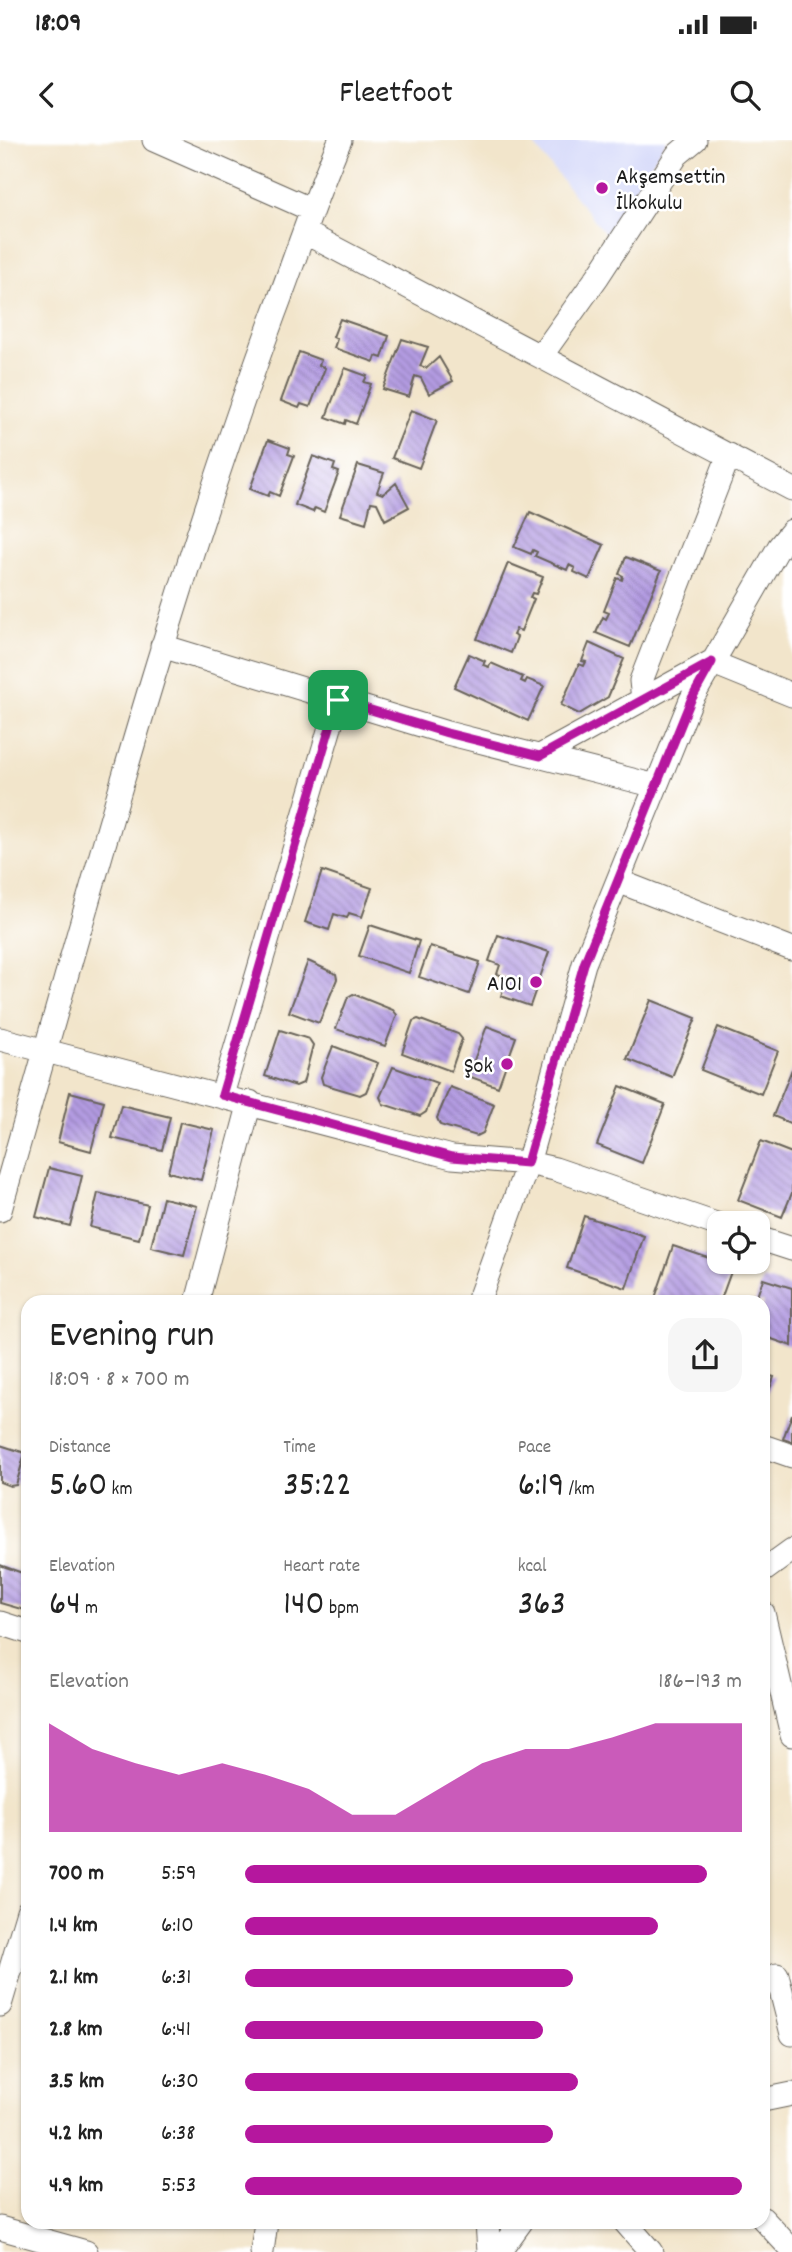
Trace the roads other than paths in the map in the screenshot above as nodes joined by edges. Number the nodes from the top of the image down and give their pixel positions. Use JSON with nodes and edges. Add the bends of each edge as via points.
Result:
{"nodes":[{"id":1,"x":154,"y":140,"type":"edge"},
{"id":2,"x":340,"y":140,"type":"edge"},
{"id":3,"x":695,"y":140,"type":"edge"},
{"id":4,"x":308,"y":221,"type":"junction"},
{"id":5,"x":541,"y":356,"type":"junction"},
{"id":6,"x":729,"y":455,"type":"junction"},
{"id":7,"x":792,"y":489,"type":"edge"},
{"id":8,"x":792,"y":531,"type":"edge"},
{"id":9,"x":162,"y":646,"type":"junction"},
{"id":10,"x":712,"y":662,"type":"junction"},
{"id":11,"x":792,"y":695,"type":"edge"},
{"id":12,"x":338,"y":700,"type":"junction"},
{"id":13,"x":643,"y":700,"type":"junction"},
{"id":14,"x":540,"y":756,"type":"junction"},
{"id":15,"x":656,"y":786,"type":"junction"},
{"id":16,"x":618,"y":881,"type":"junction"},
{"id":17,"x":792,"y":949,"type":"edge"},
{"id":18,"x":0,"y":1039,"type":"edge"},
{"id":19,"x":46,"y":1050,"type":"junction"},
{"id":20,"x":222,"y":1095,"type":"junction"},
{"id":21,"x":250,"y":1102,"type":"junction"},
{"id":22,"x":527,"y":1163,"type":"junction"},
{"id":23,"x":0,"y":1210,"type":"edge"},
{"id":24,"x":707,"y":1221,"type":"edge"},
{"id":25,"x":770,"y":1242,"type":"edge"},
{"id":26,"x":792,"y":1249,"type":"edge"},
{"id":27,"x":199,"y":1295,"type":"edge"},
{"id":28,"x":480,"y":1295,"type":"edge"},
{"id":29,"x":770,"y":1448,"type":"edge"},
{"id":30,"x":792,"y":1456,"type":"edge"},
{"id":31,"x":792,"y":1550,"type":"edge"},
{"id":32,"x":770,"y":1566,"type":"edge"},
{"id":33,"x":0,"y":1623,"type":"edge"},
{"id":34,"x":21,"y":1630,"type":"edge"},
{"id":35,"x":770,"y":1642,"type":"edge"},
{"id":36,"x":792,"y":1735,"type":"edge"},
{"id":37,"x":15,"y":1944,"type":"edge"},
{"id":38,"x":777,"y":1975,"type":"edge"},
{"id":39,"x":0,"y":2005,"type":"edge"},
{"id":40,"x":792,"y":2034,"type":"edge"},
{"id":41,"x":792,"y":2094,"type":"edge"},
{"id":42,"x":770,"y":2099,"type":"edge"},
{"id":43,"x":770,"y":2226,"type":"edge"},
{"id":44,"x":265,"y":2229,"type":"edge"},
{"id":45,"x":487,"y":2229,"type":"edge"},
{"id":46,"x":516,"y":2229,"type":"edge"},
{"id":47,"x":631,"y":2229,"type":"edge"},
{"id":48,"x":7,"y":2238,"type":"edge"},
{"id":49,"x":792,"y":2250,"type":"edge"},
{"id":50,"x":86,"y":2252,"type":"edge"},
{"id":51,"x":262,"y":2252,"type":"edge"},
{"id":52,"x":489,"y":2252,"type":"edge"},
{"id":53,"x":499,"y":2252,"type":"edge"},
{"id":54,"x":652,"y":2252,"type":"edge"}],
"edges":[{"from":1,"to":4,"type":"street"},
{"from":2,"to":4,"type":"street"},
{"from":3,"to":5,"type":"street","via":[[677,155]]},
{"from":4,"to":5,"type":"street"},
{"from":4,"to":9,"type":"street"},
{"from":5,"to":6,"type":"street"},
{"from":6,"to":7,"type":"street"},
{"from":6,"to":13,"type":"street","via":[[641,681]]},
{"from":8,"to":10,"type":"street"},
{"from":9,"to":12,"type":"street"},
{"from":9,"to":19,"type":"street"},
{"from":10,"to":11,"type":"street"},
{"from":10,"to":13,"type":"street"},
{"from":10,"to":15,"type":"street"},
{"from":12,"to":14,"type":"street"},
{"from":12,"to":20,"type":"street"},
{"from":13,"to":14,"type":"street"},
{"from":14,"to":15,"type":"street"},
{"from":15,"to":16,"type":"street"},
{"from":16,"to":17,"type":"street"},
{"from":16,"to":22,"type":"street","via":[[584,964]]},
{"from":18,"to":19,"type":"street"},
{"from":19,"to":20,"type":"street"},
{"from":19,"to":23,"type":"street"},
{"from":20,"to":21,"type":"street"},
{"from":21,"to":22,"type":"street","via":[[452,1157]]},
{"from":21,"to":27,"type":"street"},
{"from":22,"to":24,"type":"street"},
{"from":22,"to":28,"type":"street"},
{"from":25,"to":26,"type":"street"},
{"from":29,"to":30,"type":"street"},
{"from":31,"to":32,"type":"street"},
{"from":33,"to":34,"type":"street"},
{"from":35,"to":36,"type":"street"},
{"from":37,"to":39,"type":"street"},
{"from":38,"to":40,"type":"street"},
{"from":41,"to":42,"type":"street"},
{"from":43,"to":49,"type":"street"},
{"from":44,"to":51,"type":"street"},
{"from":45,"to":52,"type":"street"},
{"from":46,"to":53,"type":"street"},
{"from":47,"to":54,"type":"street"},
{"from":48,"to":50,"type":"street"}]}
